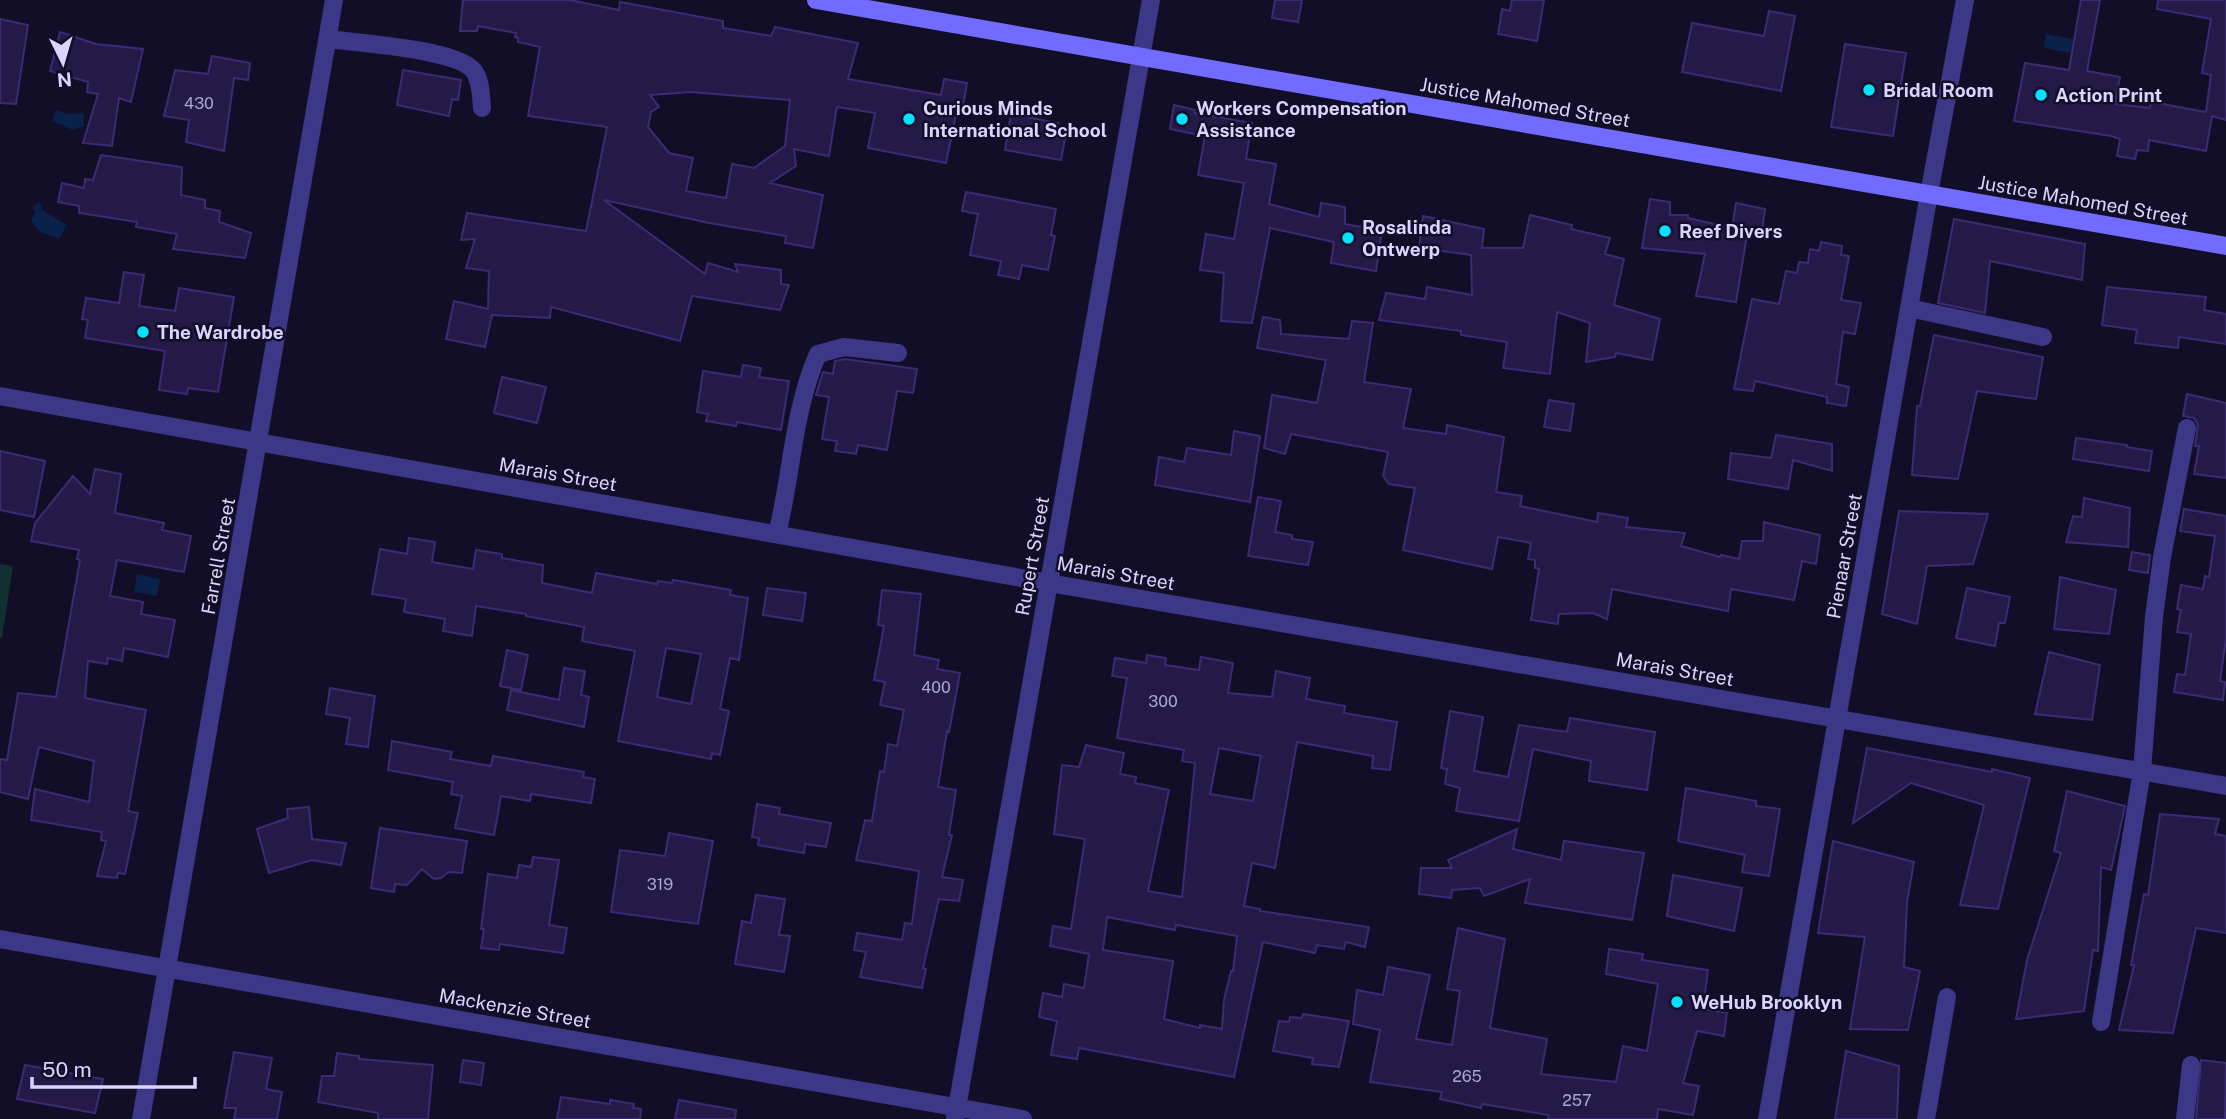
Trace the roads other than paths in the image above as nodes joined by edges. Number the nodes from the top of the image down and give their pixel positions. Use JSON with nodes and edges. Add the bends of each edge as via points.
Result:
{"nodes":[{"id":1,"x":334,"y":0,"type":"edge"},
{"id":2,"x":816,"y":0,"type":"edge"},
{"id":3,"x":1151,"y":0,"type":"edge"},
{"id":4,"x":1965,"y":0,"type":"edge"},
{"id":5,"x":328,"y":39,"type":"junction"},
{"id":6,"x":1141,"y":57,"type":"junction"},
{"id":7,"x":482,"y":108,"type":"dead end"},
{"id":8,"x":1929,"y":194,"type":"junction"},
{"id":9,"x":2226,"y":246,"type":"edge"},
{"id":10,"x":1909,"y":308,"type":"junction"},
{"id":11,"x":2043,"y":337,"type":"dead end"},
{"id":12,"x":898,"y":353,"type":"dead end"},
{"id":13,"x":0,"y":396,"type":"edge"},
{"id":14,"x":2187,"y":428,"type":"dead end"},
{"id":15,"x":259,"y":442,"type":"junction"},
{"id":16,"x":777,"y":534,"type":"junction"},
{"id":17,"x":1049,"y":583,"type":"junction"},
{"id":18,"x":1838,"y":718,"type":"junction"},
{"id":19,"x":2142,"y":771,"type":"junction"},
{"id":20,"x":2226,"y":786,"type":"edge"},
{"id":21,"x":0,"y":939,"type":"edge"},
{"id":22,"x":168,"y":969,"type":"junction"},
{"id":23,"x":1947,"y":997,"type":"dead end"},
{"id":24,"x":2101,"y":1022,"type":"dead end"},
{"id":25,"x":2191,"y":1065,"type":"dead end"},
{"id":26,"x":956,"y":1113,"type":"edge"},
{"id":27,"x":141,"y":1119,"type":"edge"},
{"id":28,"x":1023,"y":1119,"type":"edge"},
{"id":29,"x":1767,"y":1119,"type":"edge"},
{"id":30,"x":1926,"y":1119,"type":"edge"},
{"id":31,"x":2185,"y":1119,"type":"edge"}],
"edges":[{"from":1,"to":5,"type":"street","name":"Farrell Street"},
{"from":2,"to":6,"type":"main road","name":"Justice Mahomed Street"},
{"from":3,"to":6,"type":"street","name":"Rupert Street"},
{"from":4,"to":8,"type":"street","name":"Pienaar Street"},
{"from":5,"to":7,"type":"street","via":[[434,52],[458,60],[474,71]]},
{"from":5,"to":15,"type":"street","name":"Farrell Street"},
{"from":6,"to":8,"type":"main road","name":"Justice Mahomed Street"},
{"from":6,"to":17,"type":"street","name":"Rupert Street"},
{"from":8,"to":9,"type":"main road","name":"Justice Mahomed Street"},
{"from":8,"to":10,"type":"street","name":"Pienaar Street"},
{"from":10,"to":11,"type":"street"},
{"from":10,"to":18,"type":"street","name":"Pienaar Street"},
{"from":12,"to":16,"type":"street","via":[[844,346],[818,354],[806,382]]},
{"from":13,"to":15,"type":"street","name":"Marais Street"},
{"from":14,"to":19,"type":"street","via":[[2154,617]]},
{"from":15,"to":16,"type":"street","name":"Marais Street"},
{"from":15,"to":22,"type":"street","name":"Farrell Street"},
{"from":16,"to":17,"type":"street","name":"Marais Street"},
{"from":17,"to":18,"type":"street","name":"Marais Street"},
{"from":17,"to":26,"type":"street","name":"Rupert Street"},
{"from":18,"to":19,"type":"street","name":"Marais Street"},
{"from":18,"to":29,"type":"street","name":"Pienaar Street"},
{"from":19,"to":20,"type":"street","name":"Marais Street"},
{"from":19,"to":24,"type":"street"},
{"from":21,"to":22,"type":"street","name":"Mackenzie Street"},
{"from":22,"to":26,"type":"street","name":"Mackenzie Street"},
{"from":22,"to":27,"type":"street","name":"Farrell Street"},
{"from":23,"to":30,"type":"street"},
{"from":25,"to":31,"type":"street"},
{"from":26,"to":28,"type":"street","name":"Mackenzie Street"}]}
